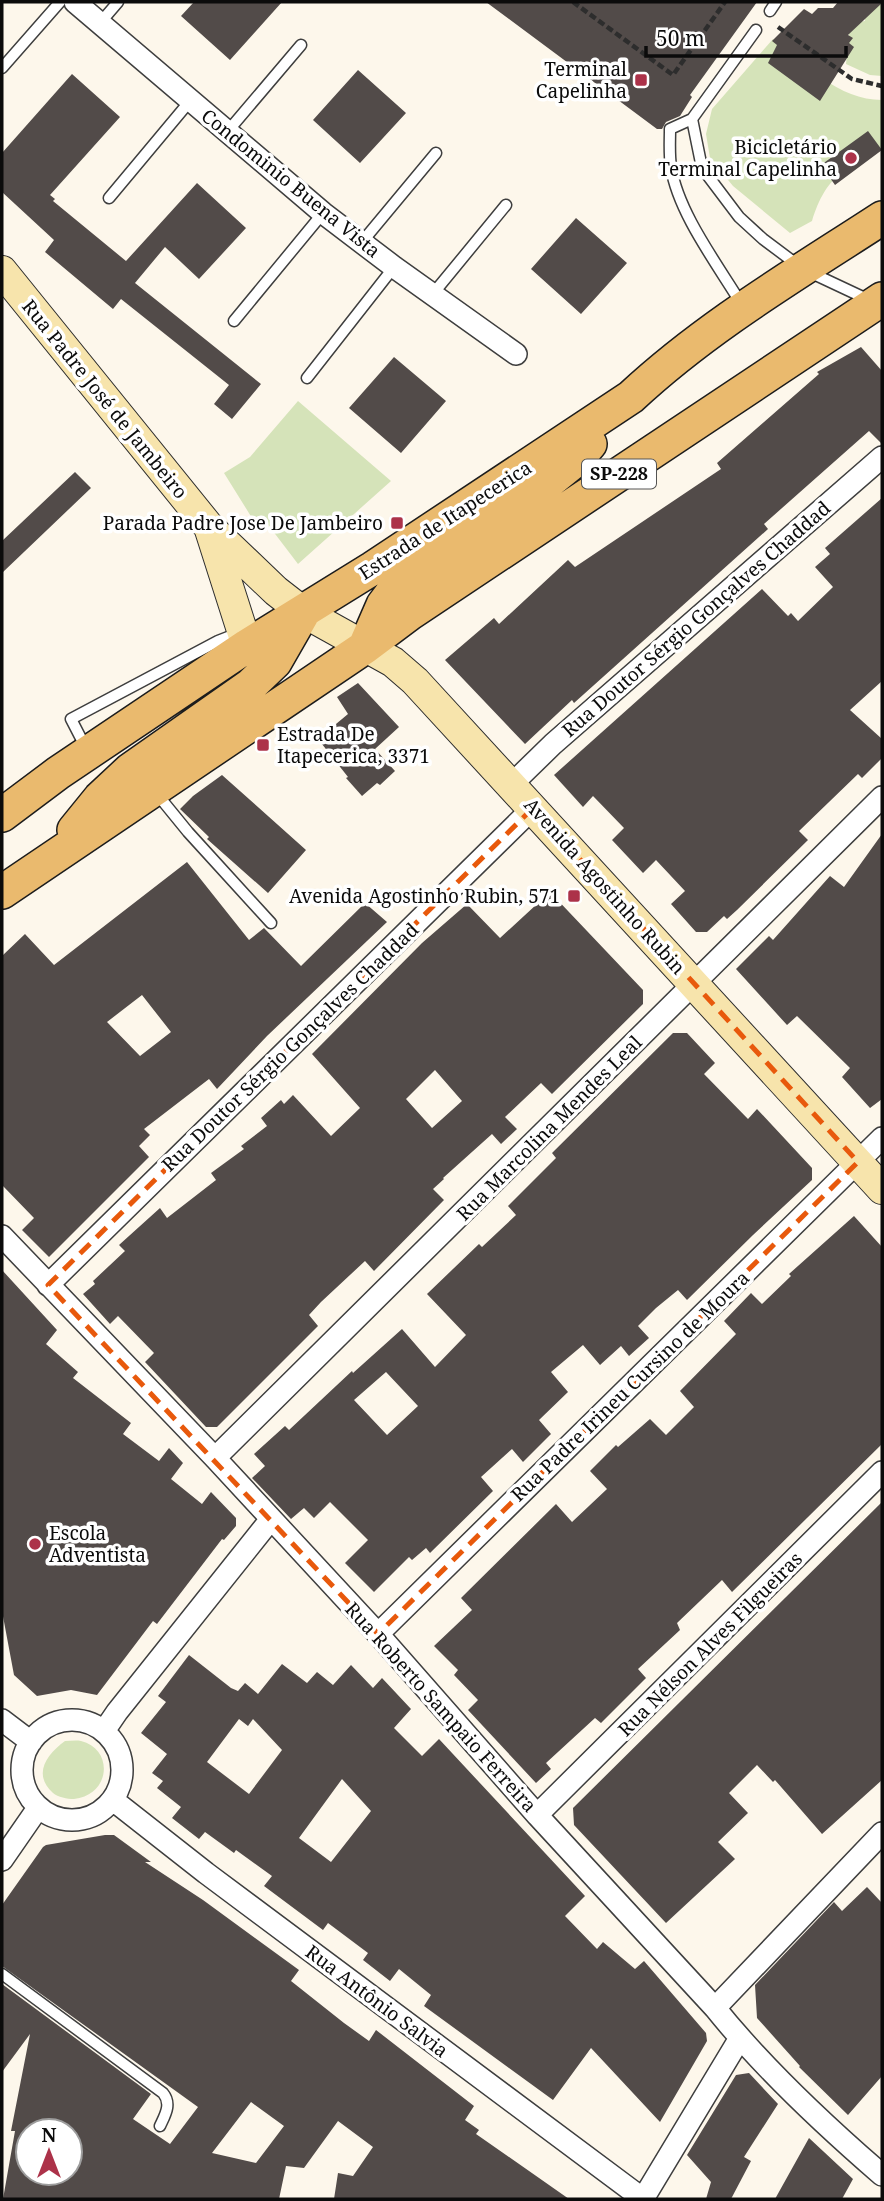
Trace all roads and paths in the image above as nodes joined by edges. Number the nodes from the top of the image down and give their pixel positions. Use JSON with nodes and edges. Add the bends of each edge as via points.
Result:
{"nodes":[{"id":1,"x":60,"y":2,"type":"edge"},
{"id":2,"x":75,"y":2,"type":"edge"},
{"id":3,"x":117,"y":2,"type":"edge"},
{"id":4,"x":573,"y":2,"type":"edge"},
{"id":5,"x":725,"y":2,"type":"edge"},
{"id":6,"x":100,"y":23,"type":"junction"},
{"id":7,"x":775,"y":25,"type":"dead end"},
{"id":8,"x":756,"y":30,"type":"dead end"},
{"id":9,"x":301,"y":45,"type":"dead end"},
{"id":10,"x":723,"y":52,"type":"dead end"},
{"id":11,"x":733,"y":60,"type":"junction"},
{"id":12,"x":2,"y":68,"type":"edge"},
{"id":13,"x":882,"y":86,"type":"edge"},
{"id":14,"x":190,"y":101,"type":"junction"},
{"id":15,"x":692,"y":120,"type":"junction"},
{"id":16,"x":228,"y":131,"type":"junction"},
{"id":17,"x":436,"y":153,"type":"dead end"},
{"id":18,"x":109,"y":198,"type":"dead end"},
{"id":19,"x":506,"y":205,"type":"dead end"},
{"id":20,"x":323,"y":213,"type":"junction"},
{"id":21,"x":882,"y":218,"type":"edge"},
{"id":22,"x":362,"y":242,"type":"junction"},
{"id":23,"x":394,"y":267,"type":"junction"},
{"id":24,"x":803,"y":269,"type":"junction"},
{"id":25,"x":2,"y":271,"type":"edge"},
{"id":26,"x":432,"y":295,"type":"junction"},
{"id":27,"x":879,"y":301,"type":"edge"},
{"id":28,"x":743,"y":307,"type":"junction"},
{"id":29,"x":234,"y":321,"type":"dead end"},
{"id":30,"x":516,"y":354,"type":"dead end"},
{"id":31,"x":307,"y":378,"type":"dead end"},
{"id":32,"x":631,"y":397,"type":"junction"},
{"id":33,"x":882,"y":457,"type":"edge"},
{"id":34,"x":209,"y":527,"type":"junction"},
{"id":35,"x":303,"y":612,"type":"junction"},
{"id":36,"x":244,"y":638,"type":"junction"},
{"id":37,"x":365,"y":647,"type":"junction"},
{"id":38,"x":512,"y":784,"type":"junction"},
{"id":39,"x":154,"y":789,"type":"junction"},
{"id":40,"x":882,"y":797,"type":"edge"},
{"id":41,"x":533,"y":808,"type":"junction"},
{"id":42,"x":2,"y":816,"type":"edge"},
{"id":43,"x":51,"y":859,"type":"junction"},
{"id":44,"x":2,"y":892,"type":"edge"},
{"id":45,"x":271,"y":923,"type":"dead end"},
{"id":46,"x":694,"y":984,"type":"junction"},
{"id":47,"x":882,"y":1138,"type":"edge"},
{"id":48,"x":858,"y":1162,"type":"junction"},
{"id":49,"x":882,"y":1189,"type":"edge"},
{"id":50,"x":2,"y":1236,"type":"edge"},
{"id":51,"x":48,"y":1285,"type":"junction"},
{"id":52,"x":215,"y":1458,"type":"junction"},
{"id":53,"x":882,"y":1472,"type":"edge"},
{"id":54,"x":271,"y":1520,"type":"junction"},
{"id":55,"x":378,"y":1634,"type":"junction"},
{"id":56,"x":2,"y":1720,"type":"edge"},
{"id":57,"x":104,"y":1731,"type":"junction"},
{"id":58,"x":31,"y":1742,"type":"junction"},
{"id":59,"x":113,"y":1800,"type":"junction"},
{"id":60,"x":38,"y":1808,"type":"junction"},
{"id":61,"x":537,"y":1815,"type":"junction"},
{"id":62,"x":882,"y":1833,"type":"edge"},
{"id":63,"x":2,"y":1860,"type":"edge"},
{"id":64,"x":2,"y":1974,"type":"edge"},
{"id":65,"x":715,"y":2008,"type":"junction"},
{"id":66,"x":740,"y":2038,"type":"junction"},
{"id":67,"x":160,"y":2126,"type":"dead end"},
{"id":68,"x":882,"y":2175,"type":"edge"},
{"id":69,"x":643,"y":2199,"type":"edge"}],
"edges":[{"from":1,"to":12,"type":"lane"},
{"from":2,"to":6,"type":"street","name":"Condominio Buena Vista"},
{"from":3,"to":6,"type":"lane"},
{"from":4,"to":5,"type":"path","via":[[673,75]]},
{"from":6,"to":14,"type":"street","name":"Condominio Buena Vista"},
{"from":7,"to":13,"type":"path","via":[[852,79]]},
{"from":8,"to":11,"type":"lane"},
{"from":9,"to":16,"type":"lane"},
{"from":10,"to":11,"type":"lane"},
{"from":11,"to":15,"type":"lane"},
{"from":14,"to":16,"type":"street","name":"Condominio Buena Vista"},
{"from":14,"to":18,"type":"lane"},
{"from":15,"to":24,"type":"lane","via":[[702,168],[717,189],[739,217]]},
{"from":15,"to":28,"type":"lane","via":[[670,129],[676,187],[700,240]]},
{"from":16,"to":20,"type":"street","name":"Condominio Buena Vista"},
{"from":17,"to":22,"type":"lane"},
{"from":19,"to":26,"type":"lane"},
{"from":20,"to":22,"type":"street","name":"Condominio Buena Vista"},
{"from":20,"to":29,"type":"lane"},
{"from":21,"to":24,"type":"main road","name":"Estrada de Itapecerica","number":"SP-228"},
{"from":22,"to":23,"type":"street","name":"Condominio Buena Vista"},
{"from":23,"to":26,"type":"street","name":"Condominio Buena Vista"},
{"from":23,"to":31,"type":"lane"},
{"from":24,"to":27,"type":"lane"},
{"from":24,"to":28,"type":"main road","name":"Estrada de Itapecerica","number":"SP-228"},
{"from":25,"to":34,"type":"main road","name":"Rua Padre José de Jambeiro"},
{"from":26,"to":30,"type":"street","name":"Condominio Buena Vista"},
{"from":27,"to":37,"type":"main road","number":"SP-228"},
{"from":28,"to":32,"type":"main road","name":"Estrada de Itapecerica","number":"SP-228"},
{"from":32,"to":35,"type":"main road","name":"Estrada de Itapecerica","number":"SP-228"},
{"from":32,"to":37,"type":"main road","via":[[577,459],[541,488],[401,580],[383,605]]},
{"from":33,"to":38,"type":"street","name":"Rua Doutor Sérgio Gonçalves Chaddad"},
{"from":34,"to":35,"type":"main road","name":"Rua Padre José de Jambeiro"},
{"from":34,"to":36,"type":"main road","name":"Rua Padre José de Jambeiro"},
{"from":35,"to":36,"type":"main road","name":"Estrada de Itapecerica","number":"SP-228"},
{"from":35,"to":37,"type":"main road","name":"Avenida Agostinho Rubin"},
{"from":35,"to":43,"type":"main road","via":[[275,662],[130,770],[100,798]]},
{"from":36,"to":42,"type":"main road","name":"Estrada de Itapecerica","number":"SP-228"},
{"from":37,"to":38,"type":"main road","name":"Avenida Agostinho Rubin","via":[[415,681]]},
{"from":37,"to":39,"type":"main road","number":"SP-228"},
{"from":38,"to":41,"type":"main road","name":"Avenida Agostinho Rubin"},
{"from":39,"to":43,"type":"main road","number":"SP-228"},
{"from":39,"to":45,"type":"lane"},
{"from":40,"to":46,"type":"street","name":"Rua Marcolina Mendes Leal"},
{"from":41,"to":46,"type":"main road","name":"Avenida Agostinho Rubin"},
{"from":41,"to":51,"type":"street","name":"Rua Doutor Sérgio Gonçalves Chaddad"},
{"from":43,"to":44,"type":"main road","number":"SP-228"},
{"from":46,"to":48,"type":"main road","name":"Avenida Agostinho Rubin"},
{"from":46,"to":52,"type":"street","name":"Rua Marcolina Mendes Leal"},
{"from":47,"to":48,"type":"street","name":"Rua Padre Irineu Cursino de Moura"},
{"from":48,"to":49,"type":"main road","name":"Avenida Agostinho Rubin"},
{"from":48,"to":55,"type":"street","name":"Rua Padre Irineu Cursino de Moura"},
{"from":50,"to":51,"type":"street","name":"Rua Roberto Sampaio Ferreira"},
{"from":51,"to":52,"type":"street","name":"Rua Roberto Sampaio Ferreira"},
{"from":52,"to":54,"type":"street","name":"Rua Roberto Sampaio Ferreira"},
{"from":53,"to":61,"type":"street","name":"Rua Nélson Alves Filgueiras"},
{"from":54,"to":55,"type":"street","name":"Rua Roberto Sampaio Ferreira"},
{"from":54,"to":57,"type":"street"},
{"from":55,"to":61,"type":"street","name":"Rua Roberto Sampaio Ferreira"},
{"from":56,"to":58,"type":"street"},
{"from":57,"to":58,"type":"street","via":[[71,1720],[48,1726]]},
{"from":57,"to":59,"type":"street","via":[[123,1764]]},
{"from":58,"to":60,"type":"street","via":[[22,1776]]},
{"from":59,"to":60,"type":"street","via":[[84,1820],[59,1819]]},
{"from":59,"to":69,"type":"street","name":"Rua Antônio Salvia"},
{"from":60,"to":63,"type":"street"},
{"from":61,"to":65,"type":"street","name":"Rua Roberto Sampaio Ferreira"},
{"from":62,"to":65,"type":"street"},
{"from":64,"to":67,"type":"lane","via":[[163,2093],[168,2104]]},
{"from":65,"to":66,"type":"street","name":"Rua Roberto Sampaio Ferreira"},
{"from":66,"to":68,"type":"street","name":"Rua Roberto Sampaio Ferreira"},
{"from":66,"to":69,"type":"street"}]}
